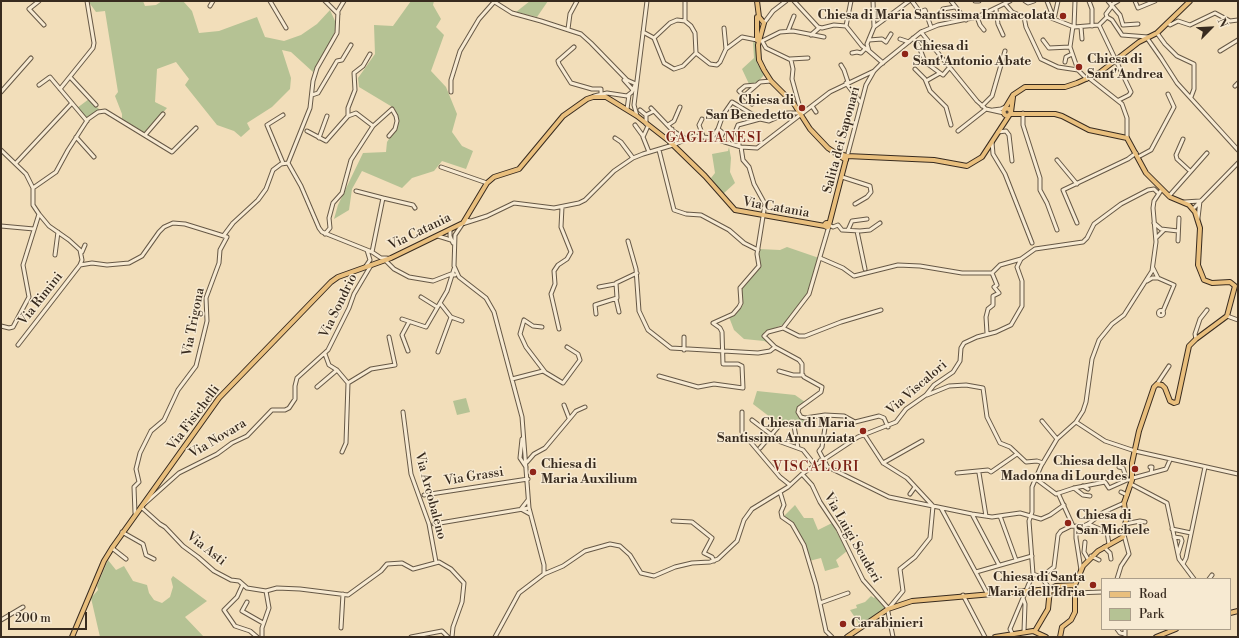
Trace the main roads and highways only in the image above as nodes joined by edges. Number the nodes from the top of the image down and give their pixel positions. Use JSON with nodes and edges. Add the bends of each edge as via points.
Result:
{"nodes":[{"id":1,"x":757,"y":1,"type":"edge"},
{"id":2,"x":1186,"y":2,"type":"edge"},
{"id":3,"x":757,"y":8,"type":"junction"},
{"id":4,"x":759,"y":42,"type":"junction"},
{"id":5,"x":1014,"y":93,"type":"junction"},
{"id":6,"x":1008,"y":110,"type":"junction"},
{"id":7,"x":828,"y":148,"type":"junction"},
{"id":8,"x":847,"y":156,"type":"junction"},
{"id":9,"x":817,"y":225,"type":"joint"},
{"id":10,"x":385,"y":260,"type":"joint"},
{"id":11,"x":1075,"y":585,"type":"junction"},
{"id":12,"x":1050,"y":589,"type":"junction"},
{"id":13,"x":1075,"y":594,"type":"junction"},
{"id":14,"x":1174,"y":630,"type":"edge"},
{"id":15,"x":1037,"y":634,"type":"edge"},
{"id":16,"x":72,"y":637,"type":"edge"},
{"id":17,"x":847,"y":637,"type":"edge"},
{"id":18,"x":995,"y":637,"type":"edge"},
{"id":19,"x":1046,"y":637,"type":"edge"},
{"id":20,"x":1060,"y":637,"type":"edge"},
{"id":21,"x":1156,"y":637,"type":"edge"}],
"edges":[{"from":1,"to":3,"type":"main road"},
{"from":2,"to":5,"type":"main road","via":[[1157,32],[1088,79],[1065,87],[1029,86]]},
{"from":3,"to":4,"type":"main road"},
{"from":3,"to":4,"type":"main road","via":[[759,19],[764,23]]},
{"from":4,"to":7,"type":"main road","via":[[760,63],[766,74]]},
{"from":5,"to":6,"type":"main road"},
{"from":5,"to":6,"type":"main road"},
{"from":6,"to":8,"type":"main road","via":[[1002,127],[982,157],[966,166],[934,160]]},
{"from":6,"to":11,"type":"main road","via":[[1055,114],[1088,130],[1127,138],[1146,173],[1162,189],[1193,209],[1198,218],[1198,265],[1201,275],[1208,282],[1230,282],[1235,286],[1227,316],[1191,344],[1178,402],[1170,401],[1165,388],[1157,384],[1154,387],[1132,463],[1131,480],[1124,503],[1123,534],[1121,539],[1089,558],[1081,567]]},
{"from":7,"to":8,"type":"main road"},
{"from":7,"to":8,"type":"main road","via":[[834,153]]},
{"from":8,"to":9,"type":"main road","name":"Salita dei Saponari","via":[[832,215],[827,225]]},
{"from":9,"to":10,"type":"main road","name":"Via Catania","via":[[735,210],[702,172],[673,146],[626,108],[601,95],[563,116],[519,169],[494,177],[487,183],[469,221]]},
{"from":10,"to":16,"type":"main road","name":"Via Fisichelli","via":[[332,282],[219,398],[135,513],[104,561]]},
{"from":11,"to":12,"type":"main road","via":[[1056,586]]},
{"from":11,"to":13,"type":"main road"},
{"from":12,"to":13,"type":"main road"},
{"from":12,"to":15,"type":"main road","via":[[1048,609]]},
{"from":12,"to":17,"type":"main road","via":[[912,601],[888,610]]},
{"from":13,"to":20,"type":"main road","via":[[1075,612],[1071,620],[1062,626]]},
{"from":14,"to":21,"type":"main road"},
{"from":15,"to":18,"type":"main road","via":[[1024,631]]},
{"from":15,"to":19,"type":"main road"}]}
